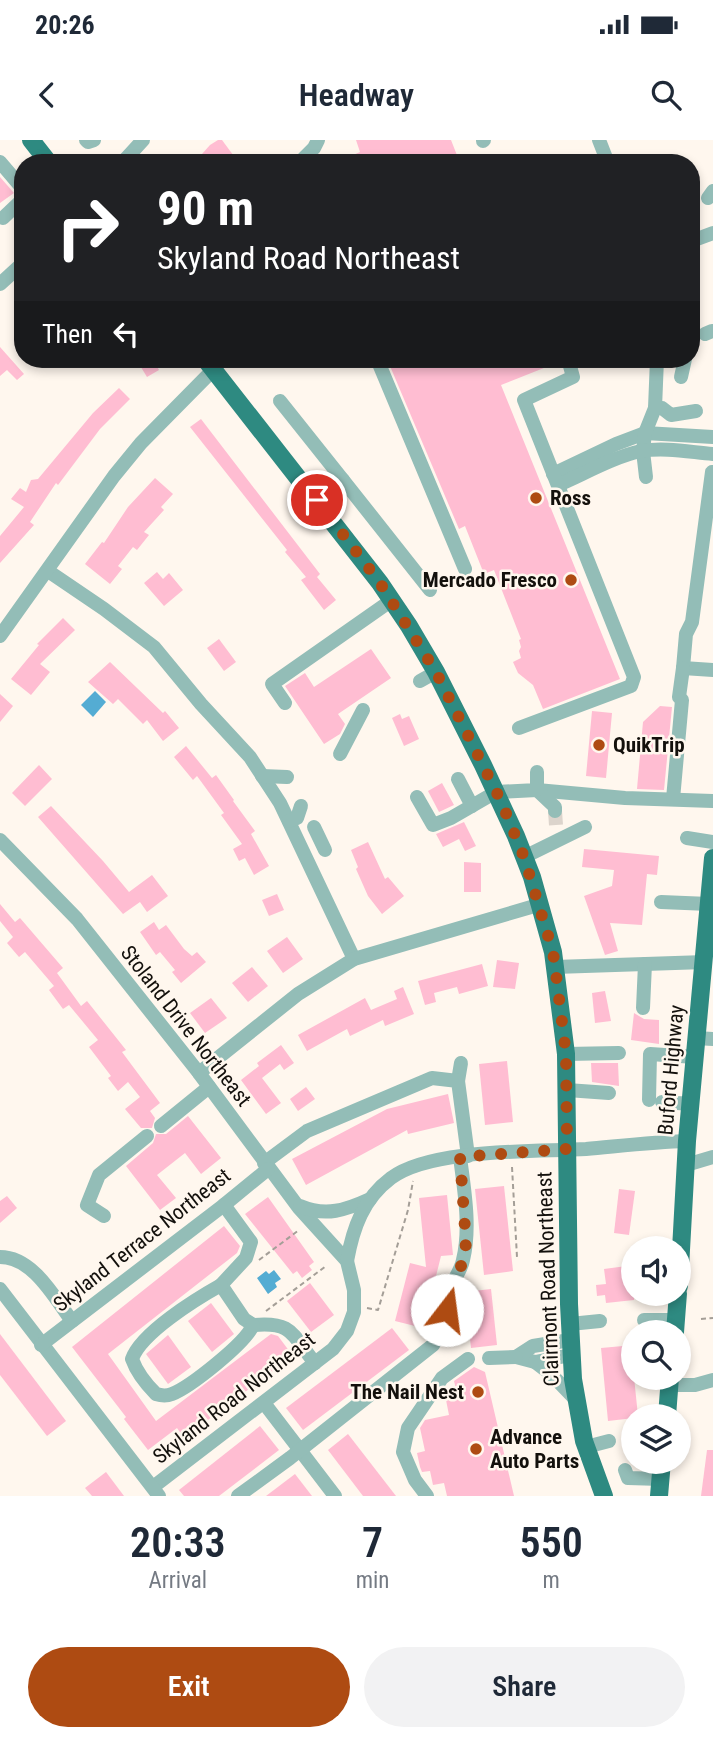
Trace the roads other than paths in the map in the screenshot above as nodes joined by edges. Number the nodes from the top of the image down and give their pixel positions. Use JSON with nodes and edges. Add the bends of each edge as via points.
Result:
{"nodes":[{"id":1,"x":31,"y":140,"type":"edge"},
{"id":2,"x":86,"y":140,"type":"edge"},
{"id":3,"x":94,"y":140,"type":"edge"},
{"id":4,"x":142,"y":140,"type":"edge"},
{"id":5,"x":42,"y":154,"type":"edge"},
{"id":6,"x":130,"y":154,"type":"edge"},
{"id":7,"x":0,"y":162,"type":"edge"},
{"id":8,"x":14,"y":179,"type":"edge"},
{"id":9,"x":207,"y":368,"type":"edge"},
{"id":10,"x":213,"y":368,"type":"edge"},
{"id":11,"x":381,"y":368,"type":"edge"},
{"id":12,"x":570,"y":368,"type":"edge"},
{"id":13,"x":656,"y":368,"type":"edge"},
{"id":14,"x":683,"y":368,"type":"edge"},
{"id":15,"x":681,"y":377,"type":"dead end"},
{"id":16,"x":280,"y":401,"type":"dead end"},
{"id":17,"x":654,"y":408,"type":"junction"},
{"id":18,"x":696,"y":411,"type":"dead end"},
{"id":19,"x":645,"y":433,"type":"junction"},
{"id":20,"x":713,"y":437,"type":"edge"},
{"id":21,"x":643,"y":451,"type":"junction"},
{"id":22,"x":713,"y":454,"type":"edge"},
{"id":23,"x":712,"y":472,"type":"edge"},
{"id":24,"x":646,"y":477,"type":"dead end"},
{"id":25,"x":556,"y":479,"type":"junction"},
{"id":26,"x":343,"y":480,"type":"junction"},
{"id":27,"x":317,"y":500,"type":"junction"},
{"id":28,"x":465,"y":569,"type":"dead end"},
{"id":29,"x":48,"y":571,"type":"junction"},
{"id":30,"x":430,"y":590,"type":"dead end"},
{"id":31,"x":392,"y":600,"type":"junction"},
{"id":32,"x":0,"y":636,"type":"edge"},
{"id":33,"x":683,"y":668,"type":"junction"},
{"id":34,"x":713,"y":670,"type":"edge"},
{"id":35,"x":436,"y":672,"type":"junction"},
{"id":36,"x":420,"y":681,"type":"dead end"},
{"id":37,"x":285,"y":703,"type":"dead end"},
{"id":38,"x":363,"y":710,"type":"dead end"},
{"id":39,"x":519,"y":728,"type":"dead end"},
{"id":40,"x":340,"y":754,"type":"dead end"},
{"id":41,"x":537,"y":772,"type":"dead end"},
{"id":42,"x":262,"y":776,"type":"junction"},
{"id":43,"x":287,"y":777,"type":"dead end"},
{"id":44,"x":458,"y":779,"type":"dead end"},
{"id":45,"x":537,"y":790,"type":"junction"},
{"id":46,"x":496,"y":792,"type":"junction"},
{"id":47,"x":417,"y":797,"type":"dead end"},
{"id":48,"x":673,"y":799,"type":"junction"},
{"id":49,"x":713,"y":801,"type":"edge"},
{"id":50,"x":301,"y":806,"type":"dead end"},
{"id":51,"x":472,"y":806,"type":"junction"},
{"id":52,"x":289,"y":821,"type":"junction"},
{"id":53,"x":556,"y":825,"type":"junction"},
{"id":54,"x":314,"y":827,"type":"dead end"},
{"id":55,"x":585,"y":827,"type":"dead end"},
{"id":56,"x":687,"y":838,"type":"dead end"},
{"id":57,"x":0,"y":840,"type":"edge"},
{"id":58,"x":713,"y":842,"type":"edge"},
{"id":59,"x":524,"y":857,"type":"junction"},
{"id":60,"x":307,"y":858,"type":"junction"},
{"id":61,"x":713,"y":860,"type":"edge"},
{"id":62,"x":661,"y":902,"type":"dead end"},
{"id":63,"x":709,"y":904,"type":"junction"},
{"id":64,"x":538,"y":905,"type":"junction"},
{"id":65,"x":354,"y":960,"type":"junction"},
{"id":66,"x":705,"y":962,"type":"junction"},
{"id":67,"x":646,"y":964,"type":"junction"},
{"id":68,"x":555,"y":967,"type":"junction"},
{"id":69,"x":643,"y":1007,"type":"dead end"},
{"id":70,"x":705,"y":1039,"type":"edge"},
{"id":71,"x":619,"y":1053,"type":"dead end"},
{"id":72,"x":566,"y":1054,"type":"junction"},
{"id":73,"x":695,"y":1057,"type":"junction"},
{"id":74,"x":461,"y":1063,"type":"dead end"},
{"id":75,"x":199,"y":1073,"type":"junction"},
{"id":76,"x":458,"y":1081,"type":"junction"},
{"id":77,"x":209,"y":1087,"type":"junction"},
{"id":78,"x":567,"y":1090,"type":"junction"},
{"id":79,"x":609,"y":1093,"type":"dead end"},
{"id":80,"x":692,"y":1104,"type":"junction"},
{"id":81,"x":161,"y":1126,"type":"dead end"},
{"id":82,"x":147,"y":1136,"type":"dead end"},
{"id":83,"x":687,"y":1141,"type":"junction"},
{"id":84,"x":567,"y":1149,"type":"junction"},
{"id":85,"x":464,"y":1156,"type":"junction"},
{"id":86,"x":713,"y":1157,"type":"edge"},
{"id":87,"x":686,"y":1165,"type":"junction"},
{"id":88,"x":266,"y":1166,"type":"junction"},
{"id":89,"x":370,"y":1199,"type":"junction"},
{"id":90,"x":296,"y":1204,"type":"junction"},
{"id":91,"x":224,"y":1205,"type":"junction"},
{"id":92,"x":104,"y":1216,"type":"dead end"},
{"id":93,"x":682,"y":1236,"type":"edge"},
{"id":94,"x":0,"y":1256,"type":"edge"},
{"id":95,"x":347,"y":1261,"type":"junction"},
{"id":96,"x":220,"y":1285,"type":"junction"},
{"id":97,"x":1,"y":1294,"type":"edge"},
{"id":98,"x":257,"y":1320,"type":"junction"},
{"id":99,"x":72,"y":1321,"type":"junction"},
{"id":100,"x":600,"y":1321,"type":"dead end"},
{"id":101,"x":570,"y":1340,"type":"junction"},
{"id":102,"x":41,"y":1345,"type":"junction"},
{"id":103,"x":516,"y":1357,"type":"junction"},
{"id":104,"x":489,"y":1358,"type":"dead end"},
{"id":105,"x":468,"y":1359,"type":"dead end"},
{"id":106,"x":535,"y":1362,"type":"junction"},
{"id":107,"x":315,"y":1363,"type":"junction"},
{"id":108,"x":713,"y":1380,"type":"edge"},
{"id":109,"x":691,"y":1384,"type":"edge"},
{"id":110,"x":575,"y":1399,"type":"junction"},
{"id":111,"x":264,"y":1403,"type":"junction"},
{"id":112,"x":609,"y":1441,"type":"dead end"},
{"id":113,"x":586,"y":1447,"type":"junction"},
{"id":114,"x":300,"y":1450,"type":"junction"},
{"id":115,"x":626,"y":1474,"type":"edge"},
{"id":116,"x":661,"y":1479,"type":"edge"},
{"id":117,"x":258,"y":1491,"type":"edge"},
{"id":118,"x":156,"y":1492,"type":"edge"},
{"id":119,"x":238,"y":1496,"type":"edge"},
{"id":120,"x":335,"y":1496,"type":"edge"},
{"id":121,"x":427,"y":1496,"type":"edge"},
{"id":122,"x":604,"y":1496,"type":"edge"}],
"edges":[{"from":1,"to":5,"type":"main road"},
{"from":2,"to":3,"type":"street"},
{"from":4,"to":6,"type":"street"},
{"from":7,"to":8,"type":"street"},
{"from":9,"to":29,"type":"street","via":[[128,459]]},
{"from":10,"to":27,"type":"main road","name":"Clairmont Road Northeast"},
{"from":11,"to":28,"type":"street"},
{"from":12,"to":25,"type":"street","via":[[573,377],[524,400]]},
{"from":13,"to":17,"type":"street"},
{"from":14,"to":15,"type":"street"},
{"from":16,"to":26,"type":"street"},
{"from":17,"to":18,"type":"street","via":[[671,415]]},
{"from":17,"to":19,"type":"street"},
{"from":19,"to":20,"type":"street"},
{"from":19,"to":21,"type":"street"},
{"from":19,"to":25,"type":"street","via":[[616,444]]},
{"from":21,"to":22,"type":"street"},
{"from":21,"to":24,"type":"street"},
{"from":21,"to":25,"type":"street"},
{"from":23,"to":33,"type":"street"},
{"from":25,"to":39,"type":"street","via":[[634,677],[631,686]]},
{"from":26,"to":27,"type":"street"},
{"from":26,"to":30,"type":"street"},
{"from":27,"to":31,"type":"main road","name":"Clairmont Road Northeast"},
{"from":29,"to":32,"type":"street"},
{"from":29,"to":42,"type":"street","via":[[154,647]]},
{"from":31,"to":35,"type":"main road","name":"Clairmont Road Northeast"},
{"from":31,"to":37,"type":"street","via":[[272,684]]},
{"from":33,"to":34,"type":"street"},
{"from":33,"to":48,"type":"street"},
{"from":35,"to":36,"type":"street"},
{"from":35,"to":46,"type":"main road","name":"Clairmont Road Northeast"},
{"from":38,"to":40,"type":"street"},
{"from":41,"to":45,"type":"street"},
{"from":42,"to":43,"type":"street"},
{"from":42,"to":52,"type":"street"},
{"from":44,"to":51,"type":"street"},
{"from":45,"to":46,"type":"street"},
{"from":45,"to":48,"type":"street"},
{"from":45,"to":53,"type":"street","via":[[555,807]]},
{"from":46,"to":51,"type":"street"},
{"from":46,"to":59,"type":"main road","name":"Clairmont Road Northeast"},
{"from":47,"to":51,"type":"street","via":[[433,825]]},
{"from":48,"to":49,"type":"street"},
{"from":50,"to":52,"type":"street","via":[[298,818]]},
{"from":52,"to":60,"type":"street"},
{"from":53,"to":55,"type":"street"},
{"from":53,"to":59,"type":"street"},
{"from":54,"to":60,"type":"street","via":[[323,847]]},
{"from":56,"to":58,"type":"street"},
{"from":57,"to":75,"type":"street","name":"Stoland Drive Northeast","via":[[77,919]]},
{"from":59,"to":64,"type":"main road","name":"Clairmont Road Northeast"},
{"from":60,"to":65,"type":"street"},
{"from":61,"to":63,"type":"main road","name":"Buford Highway"},
{"from":62,"to":63,"type":"street"},
{"from":63,"to":66,"type":"main road","name":"Buford Highway"},
{"from":64,"to":65,"type":"street"},
{"from":64,"to":68,"type":"main road","name":"Clairmont Road Northeast"},
{"from":65,"to":75,"type":"street","via":[[298,994]]},
{"from":66,"to":67,"type":"street"},
{"from":66,"to":70,"type":"main road","name":"Buford Highway"},
{"from":67,"to":68,"type":"street"},
{"from":67,"to":69,"type":"street"},
{"from":68,"to":72,"type":"main road","name":"Clairmont Road Northeast"},
{"from":70,"to":73,"type":"main road","name":"Buford Highway"},
{"from":71,"to":72,"type":"street"},
{"from":72,"to":78,"type":"main road","name":"Clairmont Road Northeast"},
{"from":73,"to":80,"type":"main road","name":"Buford Highway"},
{"from":73,"to":80,"type":"street","via":[[650,1055],[656,1101]]},
{"from":74,"to":76,"type":"street"},
{"from":75,"to":77,"type":"street","name":"Stoland Drive Northeast"},
{"from":76,"to":85,"type":"street"},
{"from":76,"to":88,"type":"street","name":"Skyland Terrace Northeast","via":[[432,1078],[307,1131]]},
{"from":77,"to":81,"type":"street"},
{"from":77,"to":88,"type":"street","name":"Stoland Drive Northeast"},
{"from":78,"to":79,"type":"street"},
{"from":78,"to":84,"type":"main road","name":"Clairmont Road Northeast"},
{"from":80,"to":83,"type":"main road","name":"Buford Highway"},
{"from":82,"to":92,"type":"street","via":[[99,1175],[87,1205]]},
{"from":83,"to":84,"type":"street","name":"Skyland Road Northeast"},
{"from":83,"to":87,"type":"main road","name":"Buford Highway"},
{"from":84,"to":85,"type":"street","name":"Skyland Road Northeast"},
{"from":84,"to":101,"type":"main road","name":"Clairmont Road Northeast"},
{"from":85,"to":89,"type":"street","name":"Skyland Road Northeast","via":[[422,1164],[392,1177]]},
{"from":85,"to":114,"type":"street","via":[[463,1262],[448,1293],[443,1327],[433,1345]]},
{"from":86,"to":87,"type":"street"},
{"from":87,"to":93,"type":"main road","name":"Buford Highway"},
{"from":88,"to":90,"type":"street","name":"Stoland Drive Northeast"},
{"from":88,"to":91,"type":"street","name":"Skyland Terrace Northeast"},
{"from":89,"to":90,"type":"street","via":[[334,1212],[314,1212]]},
{"from":89,"to":95,"type":"street","name":"Skyland Road Northeast","via":[[352,1233]]},
{"from":90,"to":95,"type":"street","name":"Stoland Drive Northeast"},
{"from":91,"to":96,"type":"street","via":[[251,1242],[247,1258]]},
{"from":91,"to":99,"type":"street","name":"Skyland Terrace Northeast","via":[[120,1276]]},
{"from":94,"to":99,"type":"street","via":[[27,1266]]},
{"from":95,"to":107,"type":"street","name":"Skyland Road Northeast","via":[[354,1312],[347,1331]]},
{"from":96,"to":98,"type":"street","via":[[244,1319]]},
{"from":96,"to":98,"type":"street","via":[[137,1348],[132,1359],[136,1370],[156,1394],[170,1396],[185,1387],[235,1348]]},
{"from":97,"to":102,"type":"street"},
{"from":98,"to":107,"type":"street","via":[[290,1330]]},
{"from":99,"to":102,"type":"street","name":"Skyland Terrace Northeast"},
{"from":100,"to":101,"type":"street"},
{"from":101,"to":103,"type":"street","via":[[533,1346]]},
{"from":101,"to":106,"type":"street"},
{"from":101,"to":110,"type":"main road","name":"Clairmont Road Northeast"},
{"from":102,"to":118,"type":"street"},
{"from":103,"to":104,"type":"street"},
{"from":103,"to":106,"type":"street"},
{"from":105,"to":121,"type":"street","via":[[442,1378],[408,1428],[403,1452]]},
{"from":106,"to":110,"type":"street"},
{"from":107,"to":111,"type":"street","name":"Skyland Road Northeast"},
{"from":108,"to":109,"type":"street"},
{"from":110,"to":113,"type":"main road","name":"Clairmont Road Northeast"},
{"from":111,"to":114,"type":"street"},
{"from":111,"to":118,"type":"street","name":"Skyland Road Northeast"},
{"from":112,"to":113,"type":"street"},
{"from":113,"to":122,"type":"main road","name":"Clairmont Road Northeast"},
{"from":114,"to":117,"type":"street"},
{"from":114,"to":120,"type":"street"},
{"from":115,"to":116,"type":"street","via":[[628,1478]]},
{"from":117,"to":119,"type":"street"}]}
